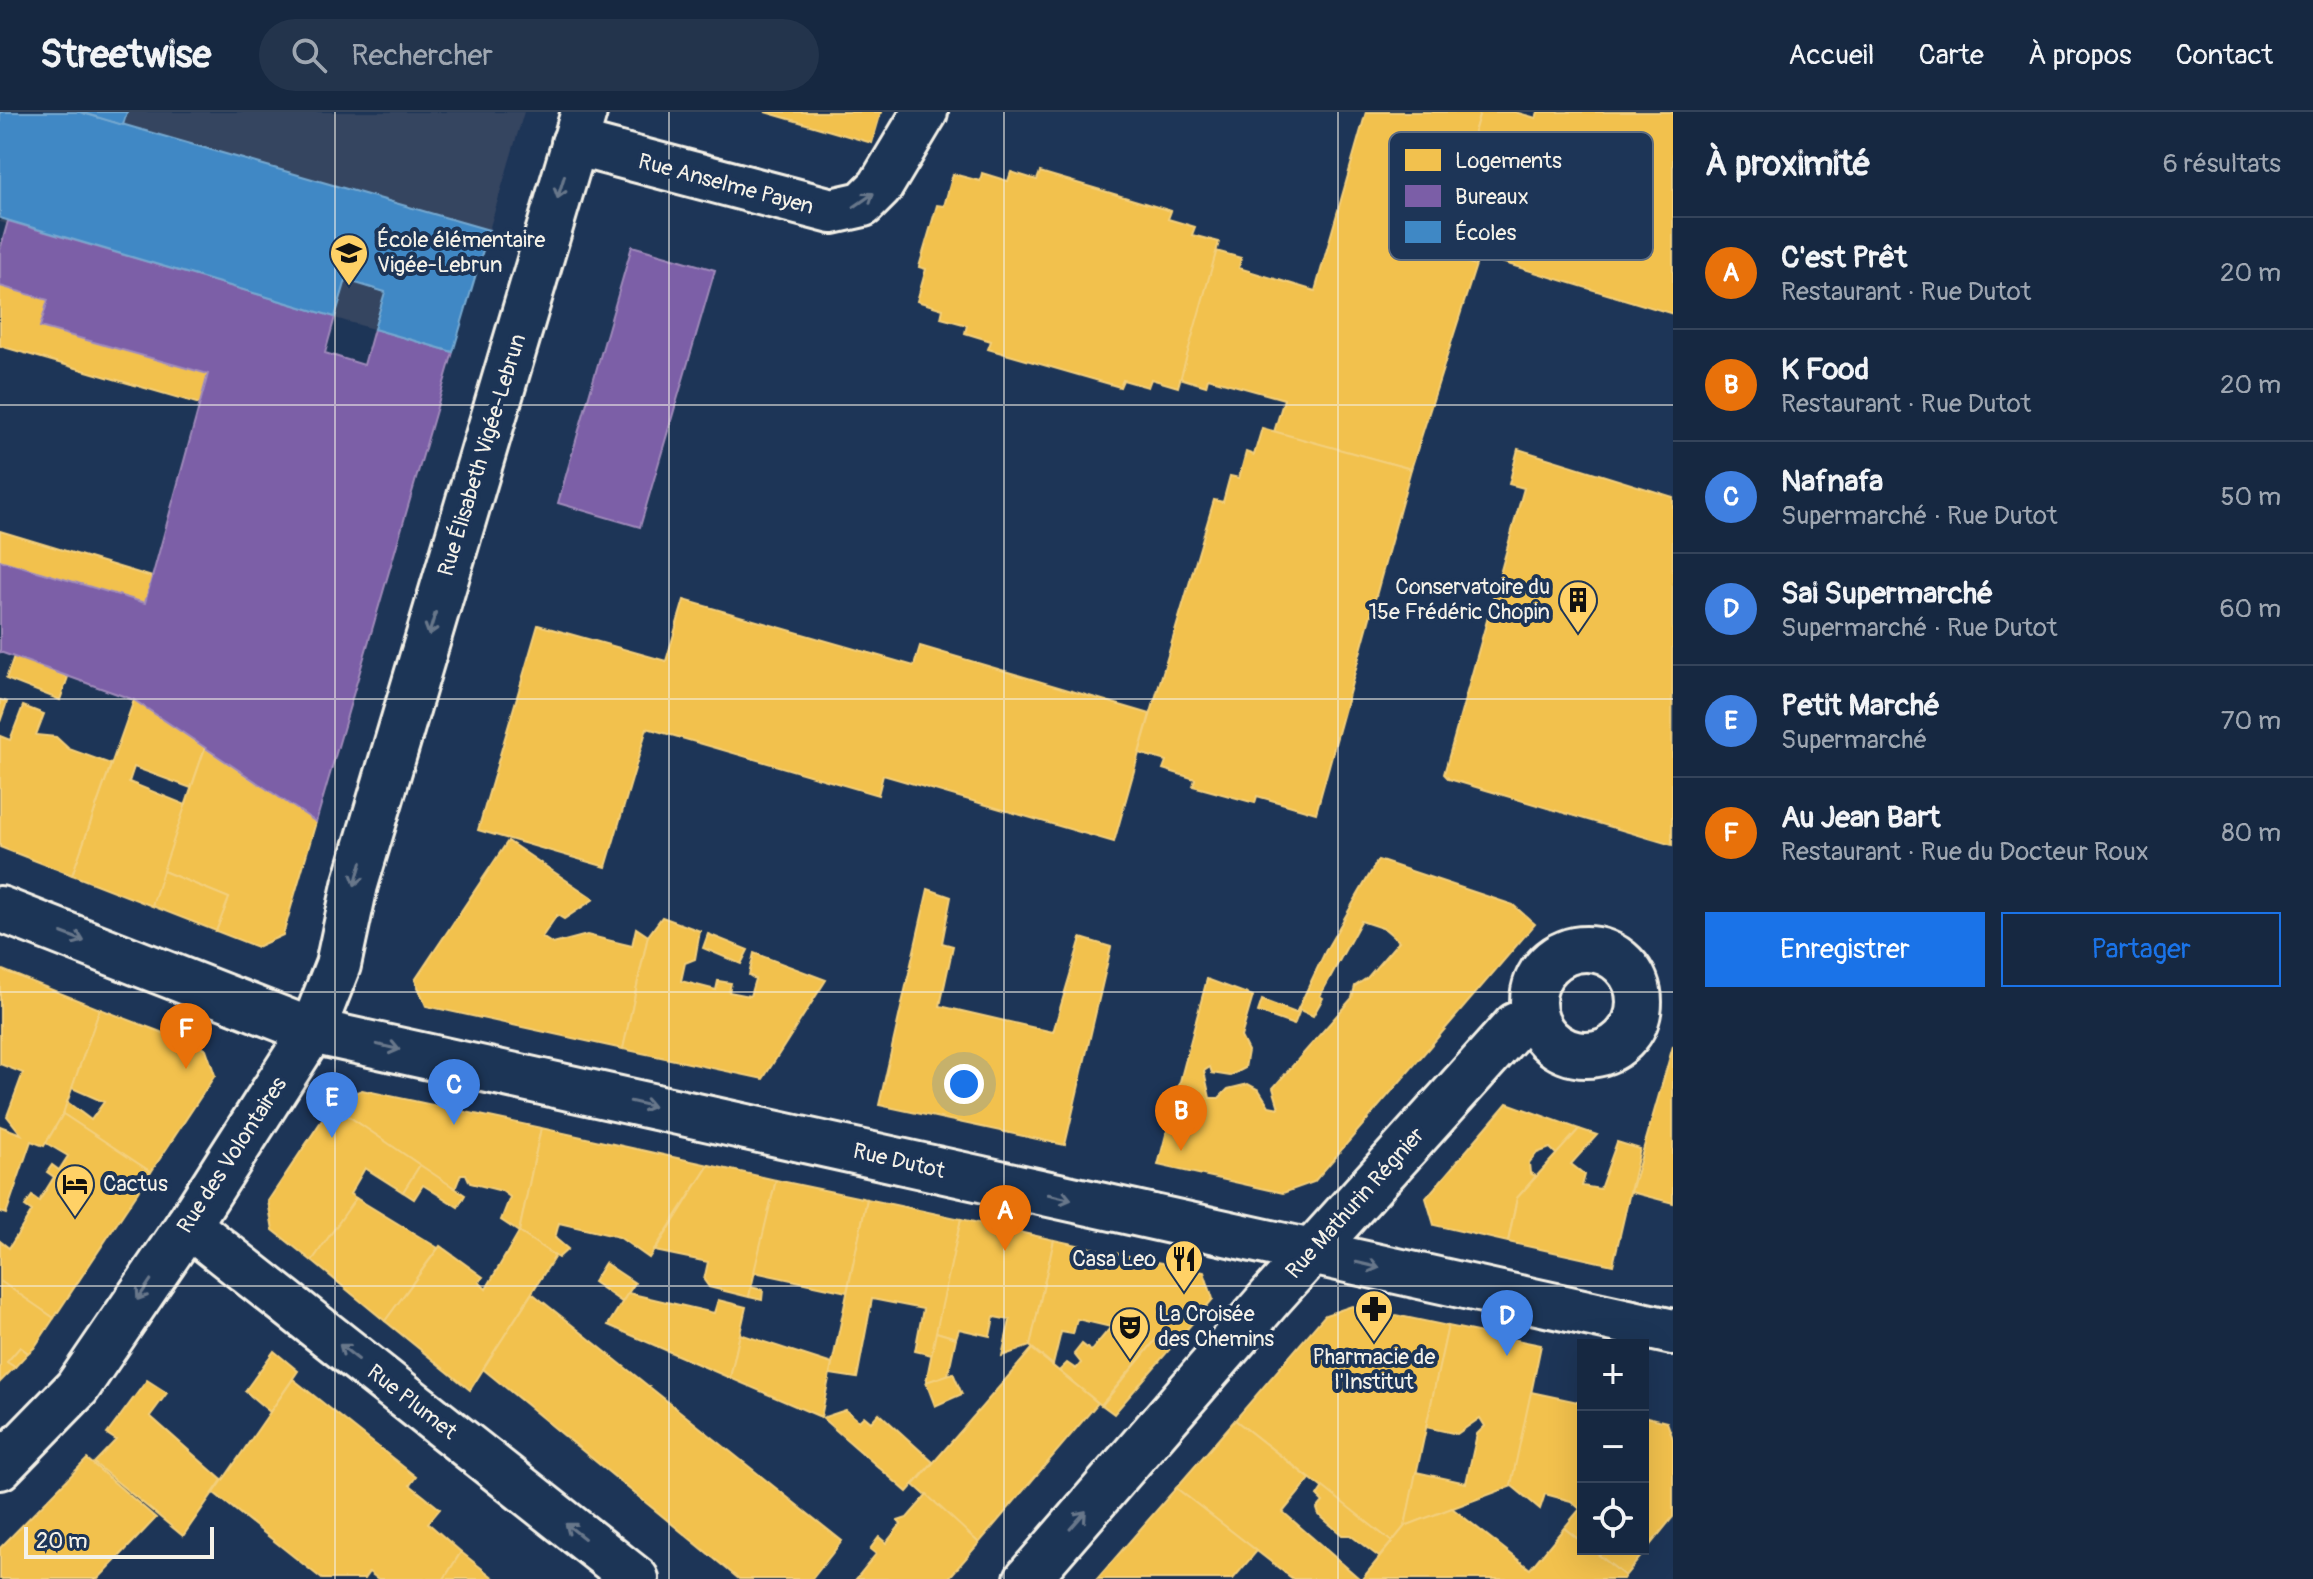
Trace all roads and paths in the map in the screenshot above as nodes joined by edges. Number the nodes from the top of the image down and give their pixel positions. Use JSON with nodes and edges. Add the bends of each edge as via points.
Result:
{"nodes":[{"id":1,"x":925,"y":112,"type":"edge"},
{"id":2,"x":579,"y":128,"type":"edge"},
{"id":3,"x":380,"y":799,"type":"joint"},
{"id":4,"x":0,"y":909,"type":"edge"},
{"id":5,"x":1535,"y":1019,"type":"dead end"},
{"id":6,"x":312,"y":1031,"type":"junction"},
{"id":7,"x":188,"y":1225,"type":"junction"},
{"id":8,"x":1311,"y":1252,"type":"junction"},
{"id":9,"x":1673,"y":1332,"type":"edge"},
{"id":10,"x":0,"y":1467,"type":"edge"},
{"id":11,"x":636,"y":1579,"type":"edge"},
{"id":12,"x":1027,"y":1579,"type":"edge"}],
"edges":[{"from":2,"to":1,"type":"street","name":"Rue Anselme Payen","one_way":true,"via":[[832,211],[863,204],[880,187]]},
{"from":2,"to":3,"type":"street","name":"Rue Élisabeth Vigée-Lebrun","one_way":true},
{"from":3,"to":6,"type":"street","name":"Rue des Volontaires","one_way":true,"via":[[338,965]]},
{"from":4,"to":6,"type":"street","name":"Rue Dutot","one_way":true},
{"from":5,"to":8,"type":"street","name":"Rue Mathurin Régnier","via":[[1516,1025]]},
{"from":6,"to":7,"type":"street","name":"Rue des Volontaires"},
{"from":6,"to":8,"type":"street","name":"Rue Dutot","one_way":true},
{"from":7,"to":10,"type":"street","name":"Rue des Volontaires","one_way":true,"via":[[77,1388]]},
{"from":11,"to":7,"type":"street","name":"Rue Plumet","one_way":true},
{"from":8,"to":9,"type":"street","name":"Rue Dutot","one_way":true},
{"from":12,"to":8,"type":"street","name":"Rue Mathurin Régnier","one_way":true}]}
